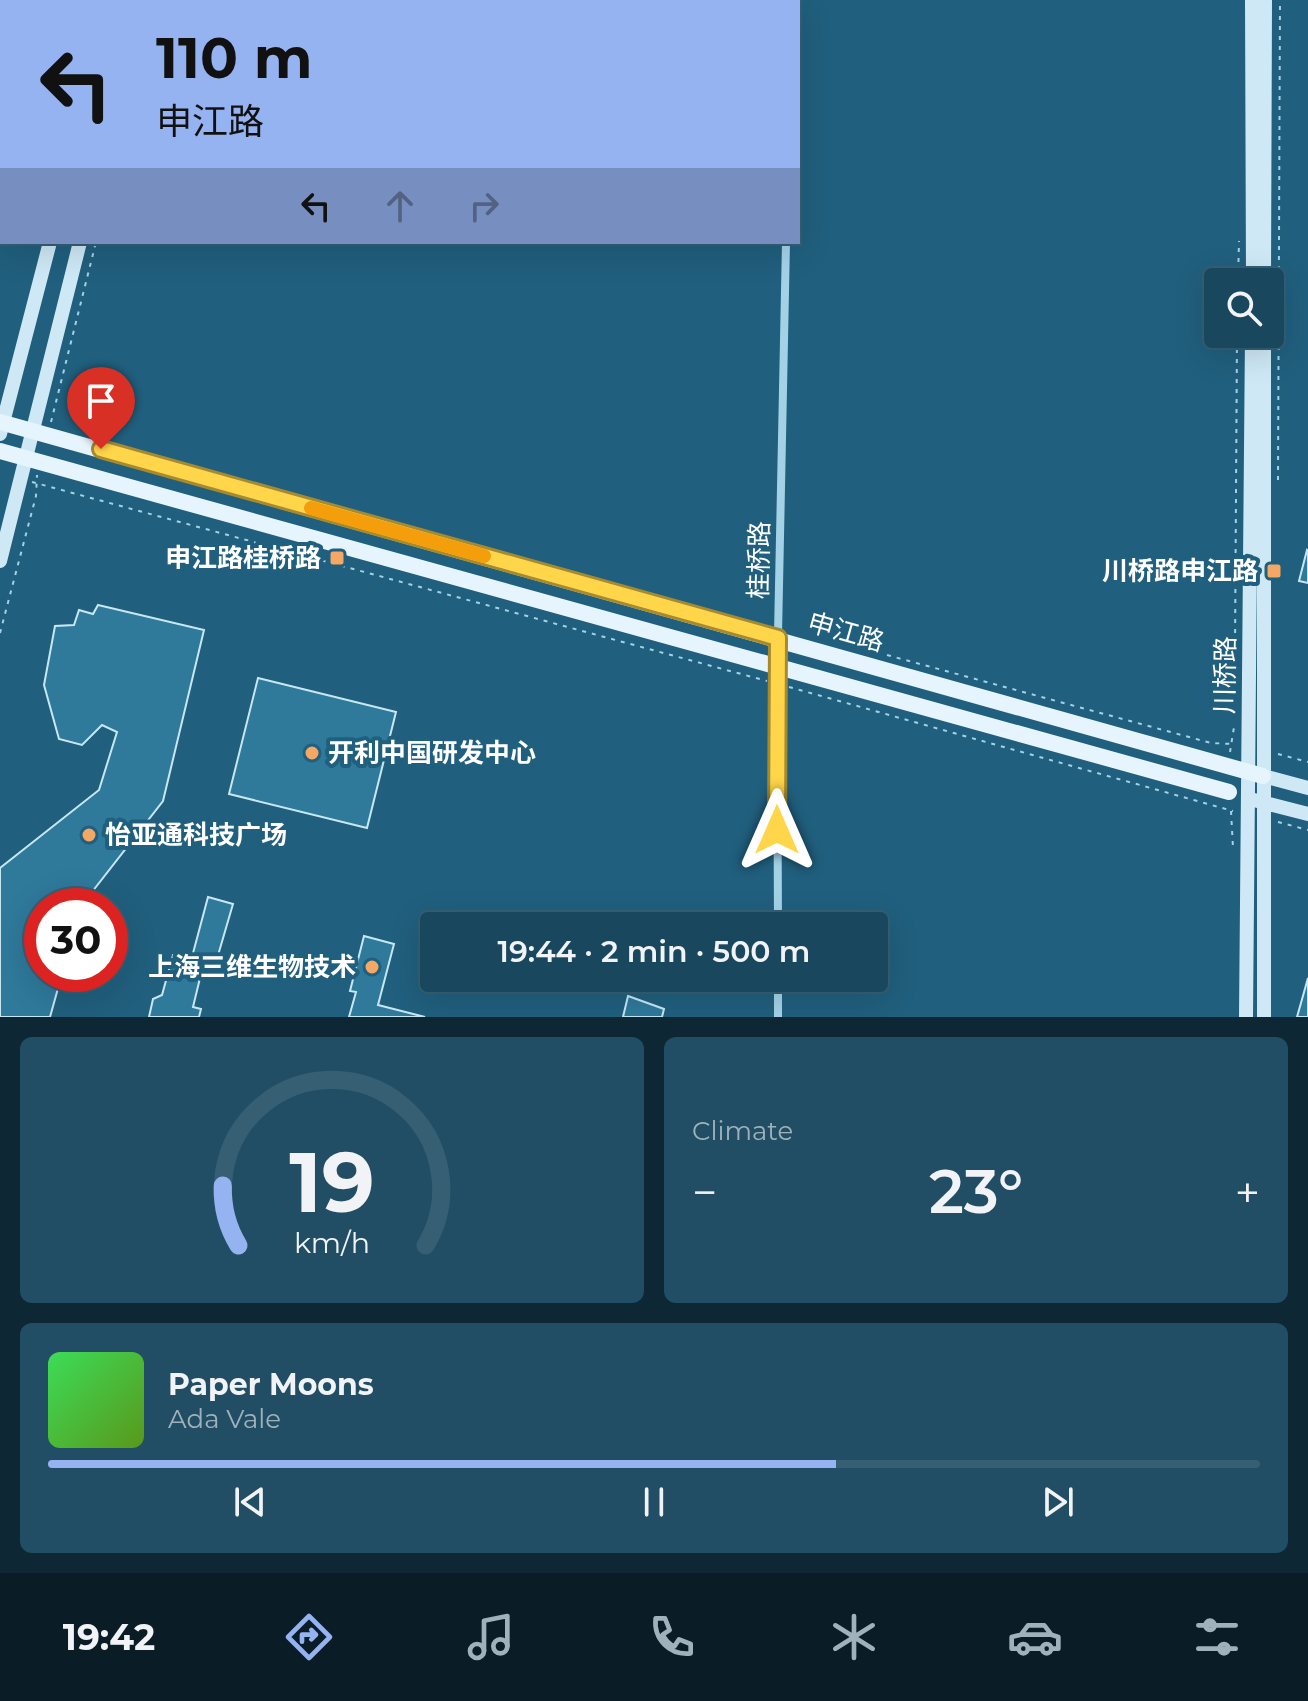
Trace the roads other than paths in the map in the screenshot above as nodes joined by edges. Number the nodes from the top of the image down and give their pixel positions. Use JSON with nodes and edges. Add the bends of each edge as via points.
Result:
{"nodes":[{"id":1,"x":1252,"y":0,"type":"edge"},
{"id":2,"x":1265,"y":0,"type":"edge"},
{"id":3,"x":49,"y":244,"type":"edge"},
{"id":4,"x":79,"y":244,"type":"edge"},
{"id":5,"x":786,"y":244,"type":"edge"},
{"id":6,"x":1253,"y":268,"type":"edge"},
{"id":7,"x":1264,"y":268,"type":"edge"},
{"id":8,"x":1252,"y":348,"type":"edge"},
{"id":9,"x":1264,"y":348,"type":"edge"},
{"id":10,"x":34,"y":425,"type":"junction"},
{"id":11,"x":1,"y":426,"type":"edge"},
{"id":12,"x":0,"y":451,"type":"edge"},
{"id":13,"x":26,"y":459,"type":"junction"},
{"id":14,"x":0,"y":561,"type":"edge"},
{"id":15,"x":778,"y":638,"type":"junction"},
{"id":16,"x":777,"y":676,"type":"junction"},
{"id":17,"x":1255,"y":773,"type":"junction"},
{"id":18,"x":1308,"y":788,"type":"edge"},
{"id":19,"x":1229,"y":792,"type":"joint"},
{"id":20,"x":1246,"y":797,"type":"junction"},
{"id":21,"x":1263,"y":802,"type":"junction"},
{"id":22,"x":1308,"y":814,"type":"edge"},
{"id":23,"x":778,"y":912,"type":"edge"},
{"id":24,"x":778,"y":992,"type":"edge"},
{"id":25,"x":778,"y":1017,"type":"edge"},
{"id":26,"x":1246,"y":1017,"type":"edge"},
{"id":27,"x":1264,"y":1017,"type":"edge"}],
"edges":[{"from":1,"to":6,"type":"street"},
{"from":2,"to":7,"type":"street"},
{"from":3,"to":11,"type":"street"},
{"from":4,"to":10,"type":"street"},
{"from":5,"to":15,"type":"street","name":"桂桥路"},
{"from":8,"to":17,"type":"street","name":"川桥路","via":[[1248,746]]},
{"from":9,"to":17,"type":"street","name":"川桥路","via":[[1263,751]]},
{"from":10,"to":11,"type":"main road","name":"申江路"},
{"from":10,"to":13,"type":"street"},
{"from":10,"to":15,"type":"main road","name":"申江路"},
{"from":12,"to":13,"type":"main road","name":"申江路"},
{"from":13,"to":14,"type":"street"},
{"from":13,"to":16,"type":"main road","name":"申江路"},
{"from":15,"to":16,"type":"street","name":"桂桥路"},
{"from":15,"to":17,"type":"main road","name":"申江路"},
{"from":16,"to":19,"type":"main road","name":"申江路"},
{"from":16,"to":23,"type":"street","name":"桂桥路"},
{"from":17,"to":18,"type":"street","name":"申江路"},
{"from":17,"to":20,"type":"street","name":"川桥路"},
{"from":17,"to":21,"type":"street","name":"川桥路"},
{"from":19,"to":20,"type":"street","name":"申江路"},
{"from":20,"to":21,"type":"street","name":"申江路"},
{"from":20,"to":26,"type":"street","name":"川桥路"},
{"from":21,"to":22,"type":"street","name":"申江路"},
{"from":21,"to":27,"type":"street","name":"川桥路"},
{"from":24,"to":25,"type":"street"}]}
